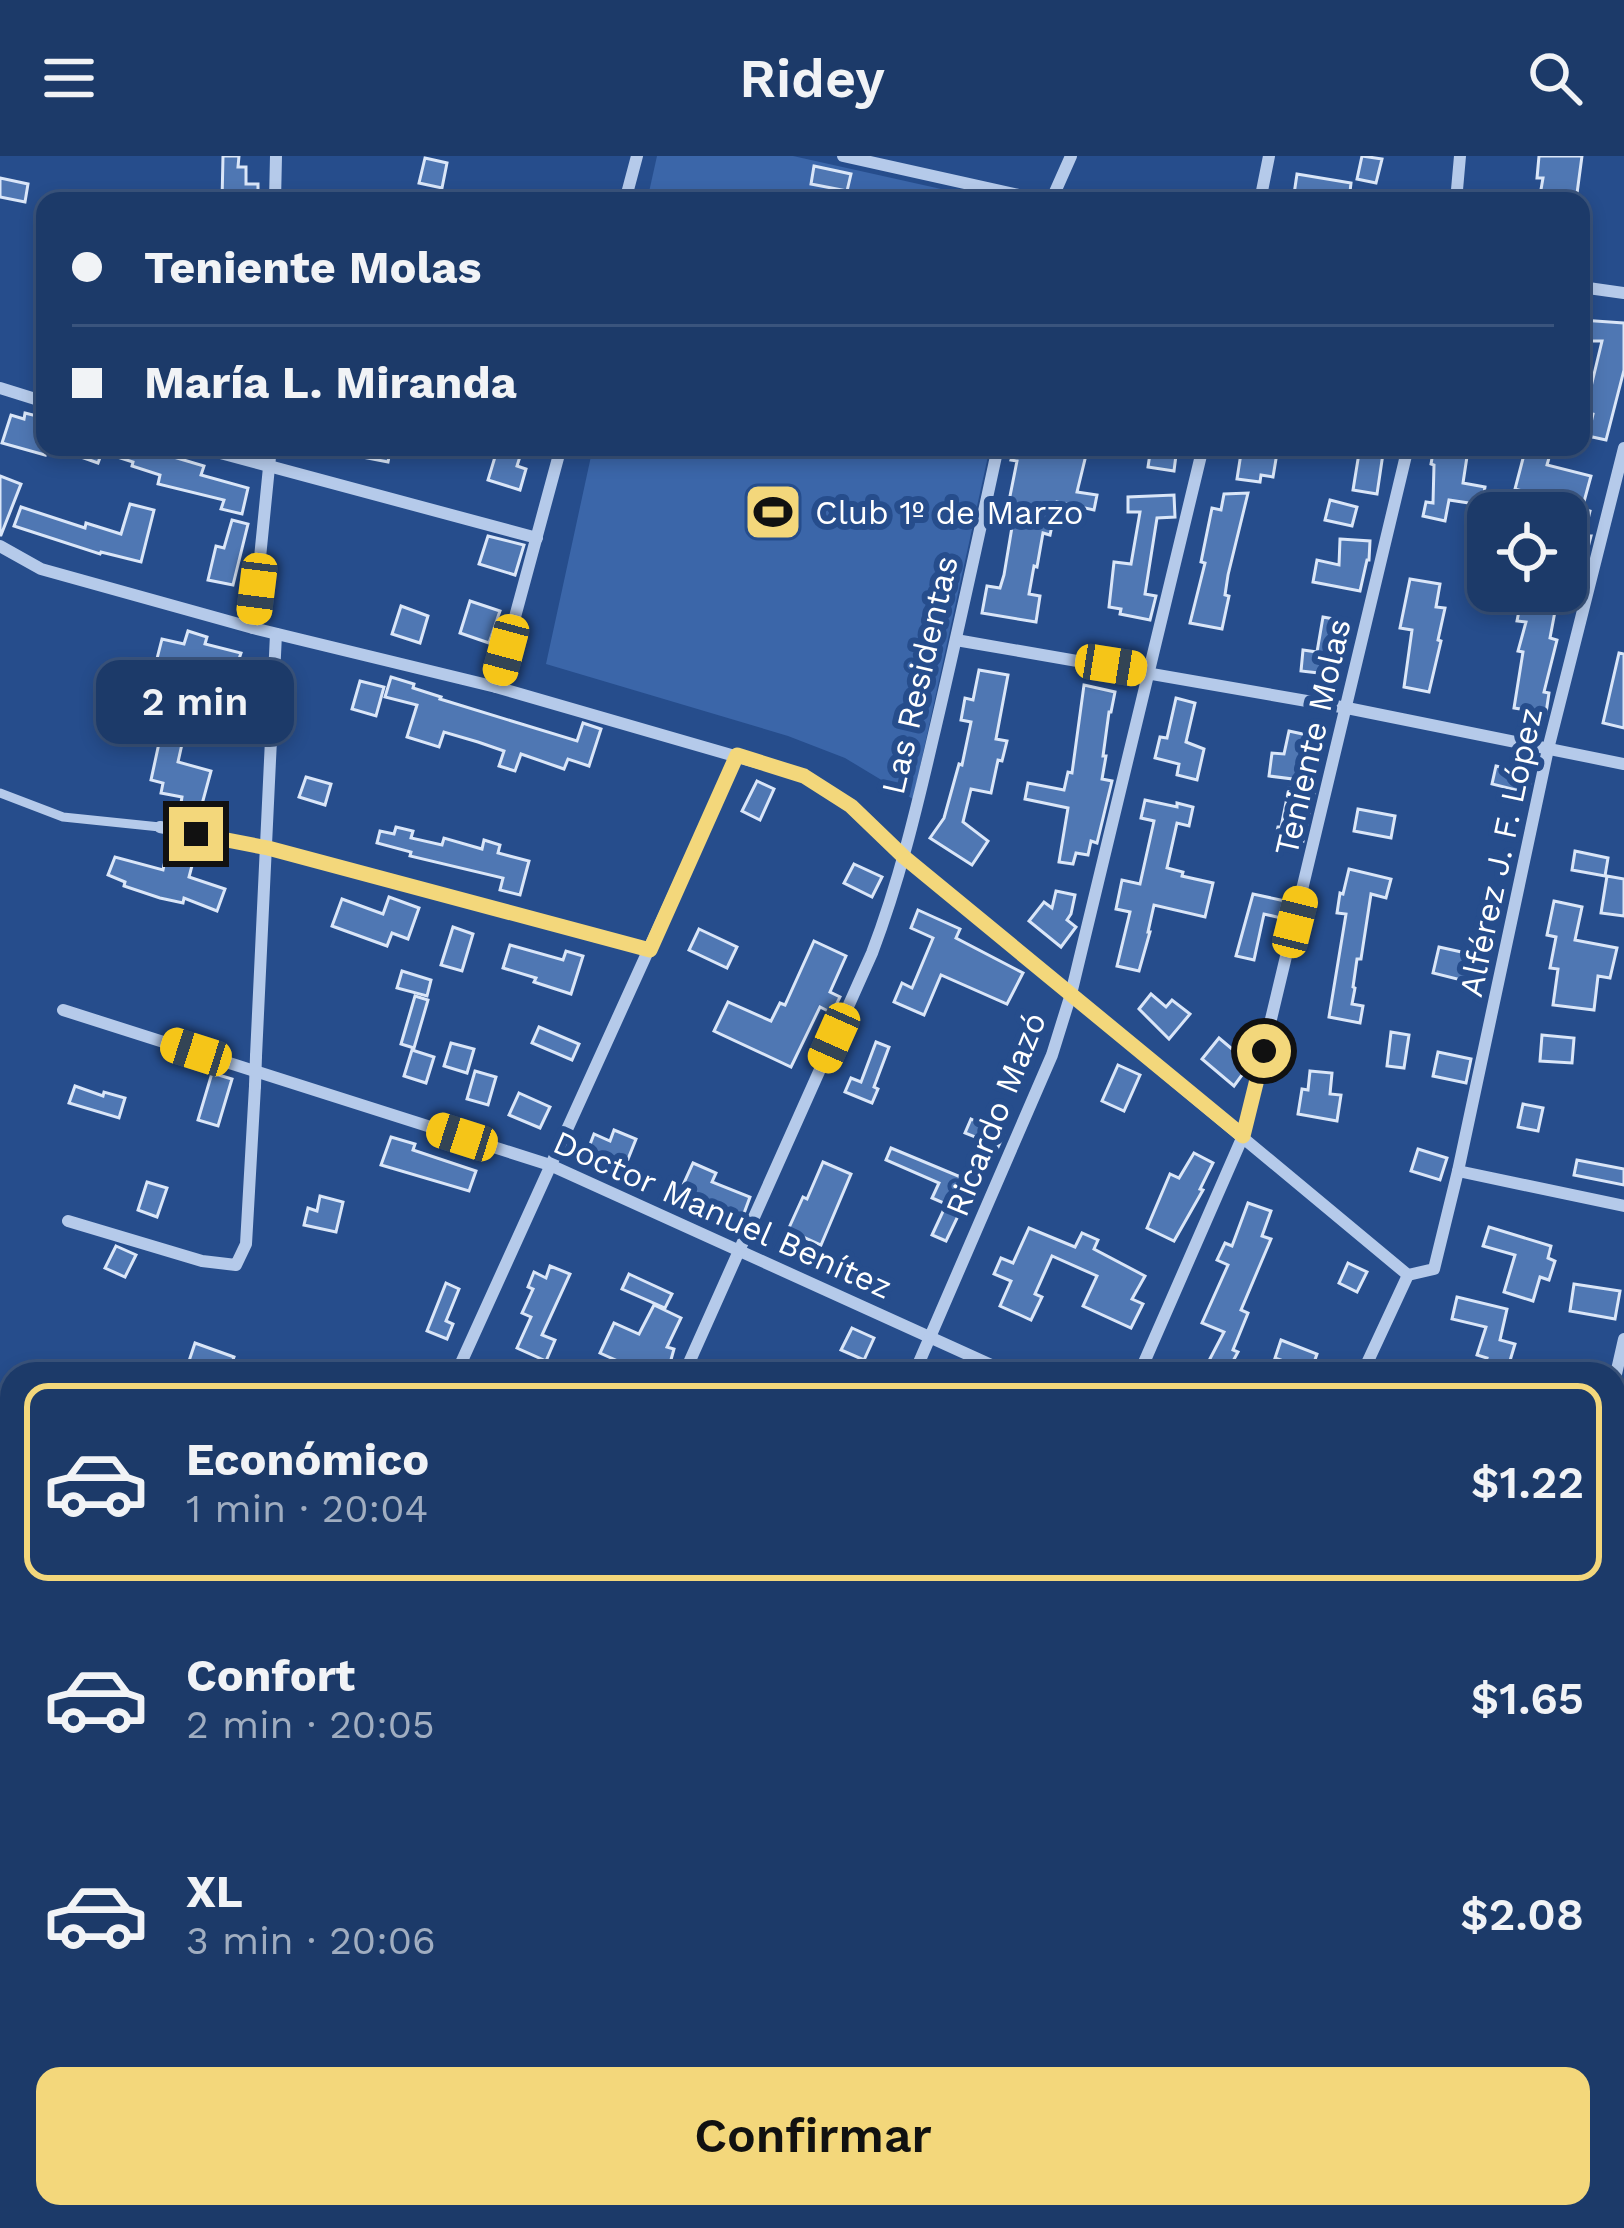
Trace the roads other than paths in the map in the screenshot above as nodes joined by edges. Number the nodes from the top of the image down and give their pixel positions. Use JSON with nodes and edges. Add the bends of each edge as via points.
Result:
{"nodes":[{"id":1,"x":276,"y":156,"type":"edge"},
{"id":2,"x":637,"y":156,"type":"edge"},
{"id":3,"x":843,"y":156,"type":"edge"},
{"id":4,"x":1071,"y":156,"type":"edge"},
{"id":5,"x":1269,"y":156,"type":"edge"},
{"id":6,"x":1460,"y":156,"type":"edge"},
{"id":7,"x":275,"y":192,"type":"edge"},
{"id":8,"x":628,"y":192,"type":"edge"},
{"id":9,"x":1007,"y":192,"type":"edge"},
{"id":10,"x":1053,"y":192,"type":"edge"},
{"id":11,"x":1262,"y":192,"type":"edge"},
{"id":12,"x":1457,"y":192,"type":"edge"},
{"id":13,"x":1590,"y":288,"type":"edge"},
{"id":14,"x":1624,"y":293,"type":"edge"},
{"id":15,"x":0,"y":388,"type":"edge"},
{"id":16,"x":36,"y":399,"type":"edge"},
{"id":17,"x":1624,"y":448,"type":"edge"},
{"id":18,"x":228,"y":456,"type":"edge"},
{"id":19,"x":272,"y":456,"type":"edge"},
{"id":20,"x":559,"y":456,"type":"edge"},
{"id":21,"x":996,"y":456,"type":"edge"},
{"id":22,"x":1201,"y":456,"type":"edge"},
{"id":23,"x":1406,"y":456,"type":"edge"},
{"id":24,"x":271,"y":469,"type":"junction"},
{"id":25,"x":537,"y":538,"type":"junction"},
{"id":26,"x":0,"y":546,"type":"edge"},
{"id":27,"x":253,"y":628,"type":"junction"},
{"id":28,"x":276,"y":634,"type":"junction"},
{"id":29,"x":956,"y":640,"type":"junction"},
{"id":30,"x":1150,"y":672,"type":"junction"},
{"id":31,"x":496,"y":688,"type":"junction"},
{"id":32,"x":1347,"y":708,"type":"junction"},
{"id":33,"x":1548,"y":749,"type":"junction"},
{"id":34,"x":737,"y":755,"type":"junction"},
{"id":35,"x":1624,"y":764,"type":"edge"},
{"id":36,"x":0,"y":793,"type":"edge"},
{"id":37,"x":160,"y":826,"type":"joint"},
{"id":38,"x":268,"y":848,"type":"junction"},
{"id":39,"x":904,"y":857,"type":"junction"},
{"id":40,"x":650,"y":950,"type":"junction"},
{"id":41,"x":1071,"y":994,"type":"junction"},
{"id":42,"x":63,"y":1010,"type":"dead end"},
{"id":43,"x":1243,"y":1136,"type":"junction"},
{"id":44,"x":550,"y":1165,"type":"junction"},
{"id":45,"x":1458,"y":1171,"type":"junction"},
{"id":46,"x":1624,"y":1206,"type":"edge"},
{"id":47,"x":68,"y":1220,"type":"dead end"},
{"id":48,"x":740,"y":1250,"type":"junction"},
{"id":49,"x":1408,"y":1275,"type":"junction"},
{"id":50,"x":931,"y":1336,"type":"junction"},
{"id":51,"x":461,"y":1362,"type":"edge"},
{"id":52,"x":689,"y":1362,"type":"edge"},
{"id":53,"x":919,"y":1362,"type":"edge"},
{"id":54,"x":986,"y":1362,"type":"edge"},
{"id":55,"x":1144,"y":1362,"type":"edge"},
{"id":56,"x":1368,"y":1362,"type":"edge"}],
"edges":[{"from":1,"to":7,"type":"street"},
{"from":2,"to":8,"type":"street"},
{"from":3,"to":9,"type":"street"},
{"from":4,"to":10,"type":"street"},
{"from":5,"to":11,"type":"street"},
{"from":6,"to":12,"type":"street"},
{"from":13,"to":14,"type":"street"},
{"from":15,"to":16,"type":"street"},
{"from":17,"to":33,"type":"street","name":"Alférez J. F. López"},
{"from":18,"to":24,"type":"street"},
{"from":19,"to":24,"type":"street"},
{"from":20,"to":25,"type":"street"},
{"from":21,"to":29,"type":"street","name":"Las Residentas"},
{"from":22,"to":30,"type":"street","name":"Ricardo Mazó"},
{"from":23,"to":32,"type":"street","name":"Teniente Molas"},
{"from":24,"to":25,"type":"street"},
{"from":24,"to":27,"type":"street"},
{"from":25,"to":31,"type":"street"},
{"from":26,"to":27,"type":"street","via":[[41,568]]},
{"from":27,"to":28,"type":"street"},
{"from":28,"to":31,"type":"street"},
{"from":28,"to":38,"type":"street"},
{"from":29,"to":30,"type":"street"},
{"from":29,"to":39,"type":"street","name":"Las Residentas"},
{"from":30,"to":32,"type":"street"},
{"from":30,"to":41,"type":"street","name":"Ricardo Mazó"},
{"from":31,"to":34,"type":"street"},
{"from":32,"to":33,"type":"street"},
{"from":32,"to":43,"type":"street","name":"Teniente Molas"},
{"from":33,"to":35,"type":"street"},
{"from":33,"to":45,"type":"street","name":"Alférez J. F. López"},
{"from":34,"to":39,"type":"street","via":[[804,776],[851,806]]},
{"from":34,"to":40,"type":"street"},
{"from":36,"to":37,"type":"lane","via":[[63,817]]},
{"from":37,"to":38,"type":"street"},
{"from":38,"to":40,"type":"street"},
{"from":38,"to":47,"type":"street","bridge":true,"via":[[246,1244],[236,1265]]},
{"from":39,"to":41,"type":"street"},
{"from":39,"to":48,"type":"street","name":"Las Residentas","via":[[872,952]]},
{"from":40,"to":44,"type":"street"},
{"from":41,"to":43,"type":"street"},
{"from":41,"to":50,"type":"street","name":"Ricardo Mazó"},
{"from":42,"to":44,"type":"street","name":"Doctor Manuel Benítez"},
{"from":43,"to":49,"type":"street"},
{"from":43,"to":55,"type":"street","name":"Teniente Molas"},
{"from":44,"to":48,"type":"street","name":"Doctor Manuel Benítez"},
{"from":44,"to":51,"type":"street"},
{"from":45,"to":46,"type":"street"},
{"from":45,"to":49,"type":"street","name":"Alférez J. F. López","via":[[1434,1269]]},
{"from":48,"to":50,"type":"street","name":"Doctor Manuel Benítez"},
{"from":48,"to":52,"type":"street","name":"Las Residentas"},
{"from":49,"to":56,"type":"street"},
{"from":50,"to":53,"type":"street","name":"Ricardo Mazó"},
{"from":50,"to":54,"type":"street","name":"Doctor Manuel Benítez"}]}
